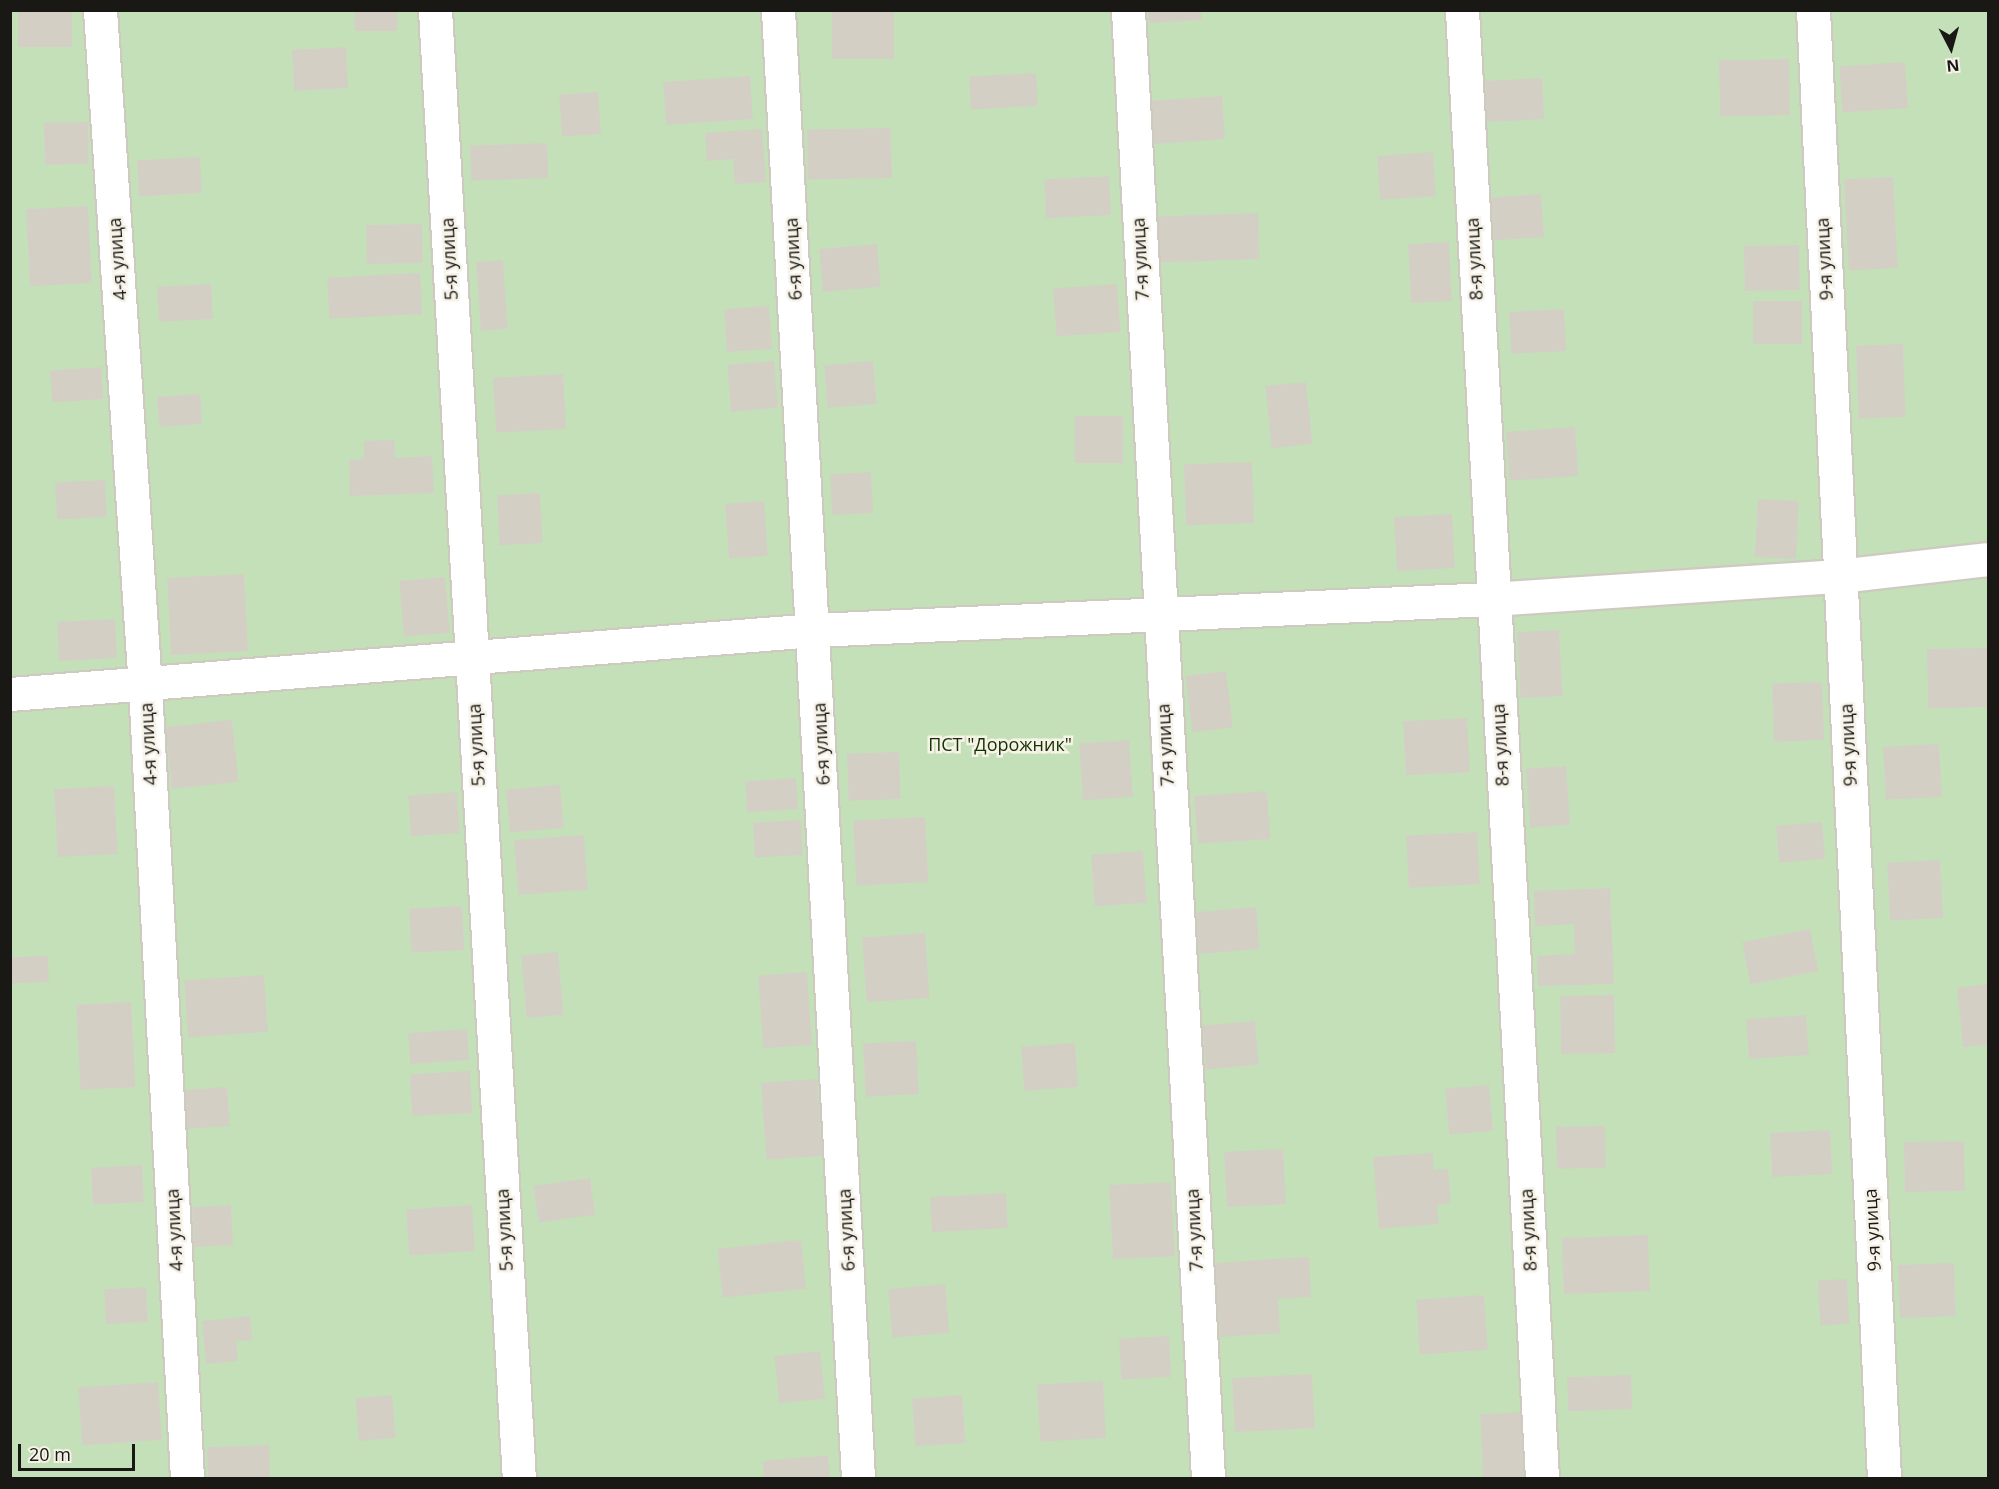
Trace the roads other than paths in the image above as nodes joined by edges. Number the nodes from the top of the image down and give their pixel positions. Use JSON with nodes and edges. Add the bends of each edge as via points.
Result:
{"nodes":[{"id":1,"x":100,"y":10,"type":"edge"},
{"id":2,"x":435,"y":10,"type":"edge"},
{"id":3,"x":778,"y":10,"type":"edge"},
{"id":4,"x":1128,"y":10,"type":"edge"},
{"id":5,"x":1462,"y":10,"type":"edge"},
{"id":6,"x":1813,"y":10,"type":"edge"},
{"id":7,"x":1989,"y":559,"type":"edge"},
{"id":8,"x":1839,"y":576,"type":"junction"},
{"id":9,"x":1491,"y":599,"type":"junction"},
{"id":10,"x":1158,"y":616,"type":"junction"},
{"id":11,"x":815,"y":630,"type":"junction"},
{"id":12,"x":471,"y":660,"type":"junction"},
{"id":13,"x":146,"y":687,"type":"junction"},
{"id":14,"x":10,"y":694,"type":"edge"},
{"id":15,"x":187,"y":1479,"type":"edge"},
{"id":16,"x":519,"y":1479,"type":"edge"},
{"id":17,"x":858,"y":1479,"type":"edge"},
{"id":18,"x":1208,"y":1479,"type":"edge"},
{"id":19,"x":1542,"y":1479,"type":"edge"},
{"id":20,"x":1884,"y":1479,"type":"edge"}],
"edges":[{"from":1,"to":13,"type":"street","name":"4-я улица"},
{"from":2,"to":12,"type":"street","name":"5-я улица"},
{"from":3,"to":11,"type":"street","name":"6-я улица"},
{"from":4,"to":10,"type":"street","name":"7-я улица"},
{"from":5,"to":9,"type":"street","name":"8-я улица"},
{"from":6,"to":8,"type":"street","name":"9-я улица"},
{"from":7,"to":8,"type":"street"},
{"from":8,"to":9,"type":"street"},
{"from":8,"to":20,"type":"street","name":"9-я улица"},
{"from":9,"to":10,"type":"street"},
{"from":9,"to":19,"type":"street","name":"8-я улица"},
{"from":10,"to":11,"type":"street"},
{"from":10,"to":18,"type":"street","name":"7-я улица"},
{"from":11,"to":12,"type":"street"},
{"from":11,"to":17,"type":"street","name":"6-я улица"},
{"from":12,"to":13,"type":"street"},
{"from":12,"to":16,"type":"street","name":"5-я улица"},
{"from":13,"to":14,"type":"street"},
{"from":13,"to":15,"type":"street","name":"4-я улица"}]}
